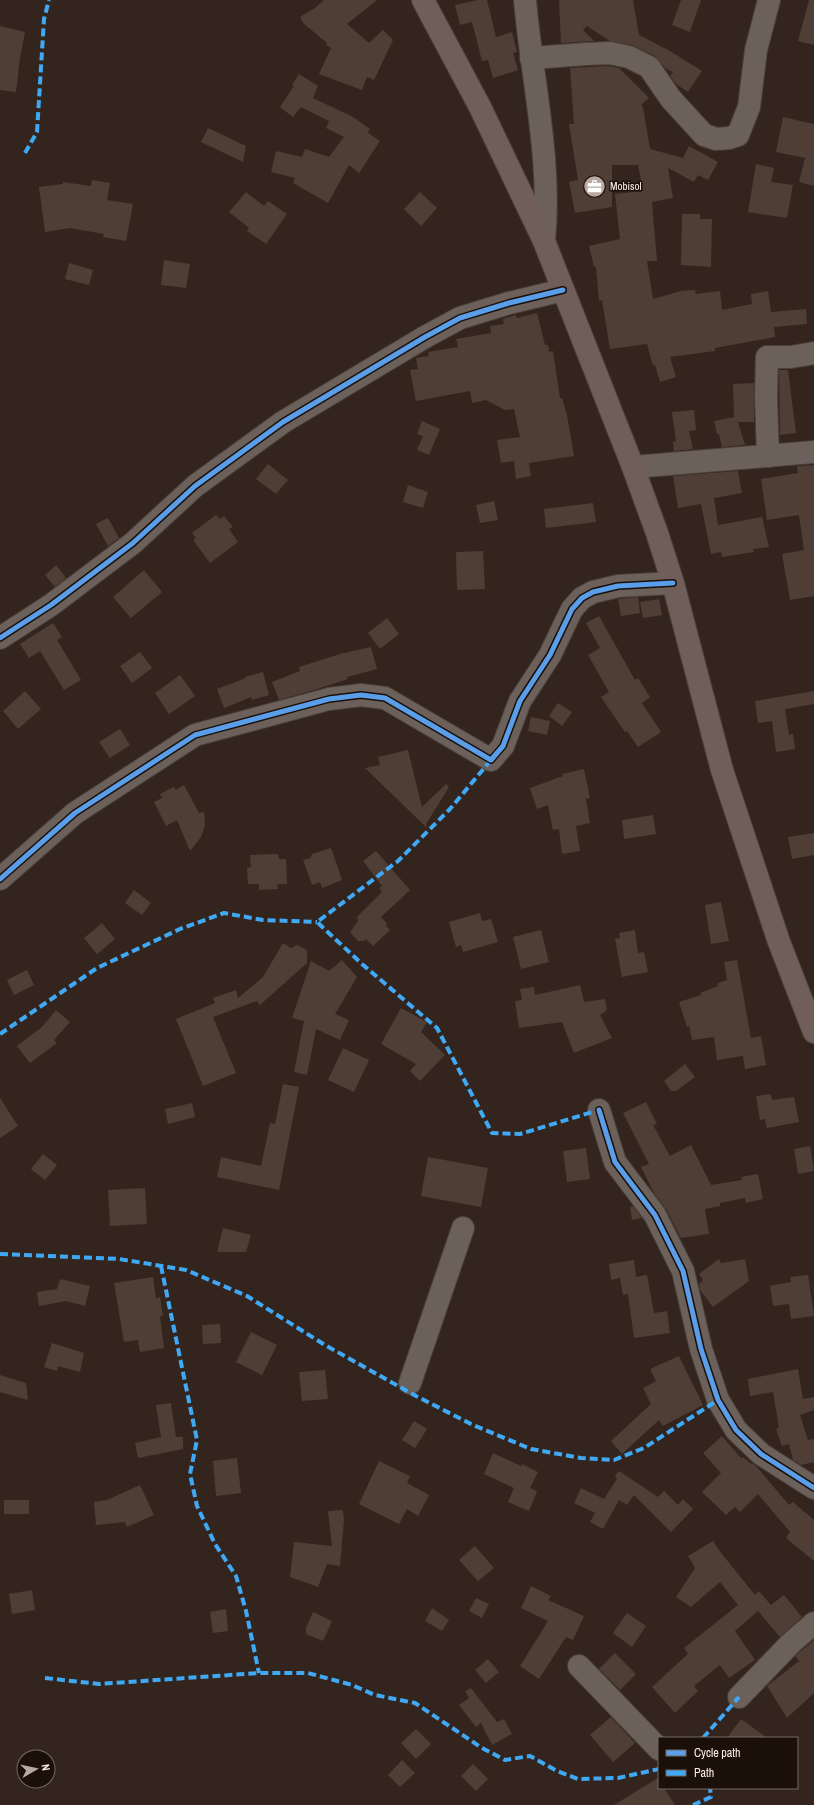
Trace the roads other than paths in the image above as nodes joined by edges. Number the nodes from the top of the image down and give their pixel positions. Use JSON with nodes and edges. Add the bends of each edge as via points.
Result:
{"nodes":[{"id":1,"x":423,"y":0,"type":"edge"},
{"id":2,"x":524,"y":0,"type":"edge"},
{"id":3,"x":769,"y":0,"type":"edge"},
{"id":4,"x":531,"y":58,"type":"junction"},
{"id":5,"x":544,"y":241,"type":"junction"},
{"id":6,"x":563,"y":290,"type":"junction"},
{"id":7,"x":814,"y":353,"type":"edge"},
{"id":8,"x":814,"y":452,"type":"edge"},
{"id":9,"x":768,"y":456,"type":"junction"},
{"id":10,"x":633,"y":467,"type":"junction"},
{"id":11,"x":673,"y":583,"type":"junction"},
{"id":12,"x":0,"y":638,"type":"edge"},
{"id":13,"x":0,"y":879,"type":"edge"},
{"id":14,"x":814,"y":1032,"type":"edge"},
{"id":15,"x":599,"y":1110,"type":"dead end"},
{"id":16,"x":463,"y":1228,"type":"dead end"},
{"id":17,"x":410,"y":1383,"type":"dead end"},
{"id":18,"x":814,"y":1488,"type":"edge"},
{"id":19,"x":814,"y":1623,"type":"edge"},
{"id":20,"x":579,"y":1666,"type":"dead end"},
{"id":21,"x":739,"y":1697,"type":"dead end"},
{"id":22,"x":658,"y":1749,"type":"edge"}],
"edges":[{"from":1,"to":5,"type":"highway","via":[[480,107]]},
{"from":2,"to":4,"type":"street"},
{"from":3,"to":4,"type":"street","via":[[756,50],[749,107],[738,135],[729,138],[716,140],[704,135],[671,99],[649,67],[629,57],[610,53]]},
{"from":4,"to":5,"type":"street","via":[[546,175],[547,211]]},
{"from":5,"to":6,"type":"highway"},
{"from":6,"to":10,"type":"highway"},
{"from":6,"to":12,"type":"street","via":[[460,318],[283,422],[195,486],[133,543],[51,605]]},
{"from":7,"to":9,"type":"street","via":[[767,357]]},
{"from":8,"to":9,"type":"street"},
{"from":9,"to":10,"type":"street"},
{"from":10,"to":11,"type":"highway"},
{"from":11,"to":13,"type":"street","via":[[618,586],[593,592],[582,598],[572,609],[550,655],[520,700],[503,746],[491,760],[385,698],[360,695],[329,698],[195,736],[75,813]]},
{"from":11,"to":14,"type":"highway","via":[[722,770],[779,942]]},
{"from":15,"to":18,"type":"street","via":[[615,1162],[655,1215],[683,1271],[718,1400],[736,1430],[761,1454]]},
{"from":16,"to":17,"type":"street"},
{"from":19,"to":21,"type":"street"},
{"from":20,"to":22,"type":"street"}]}
